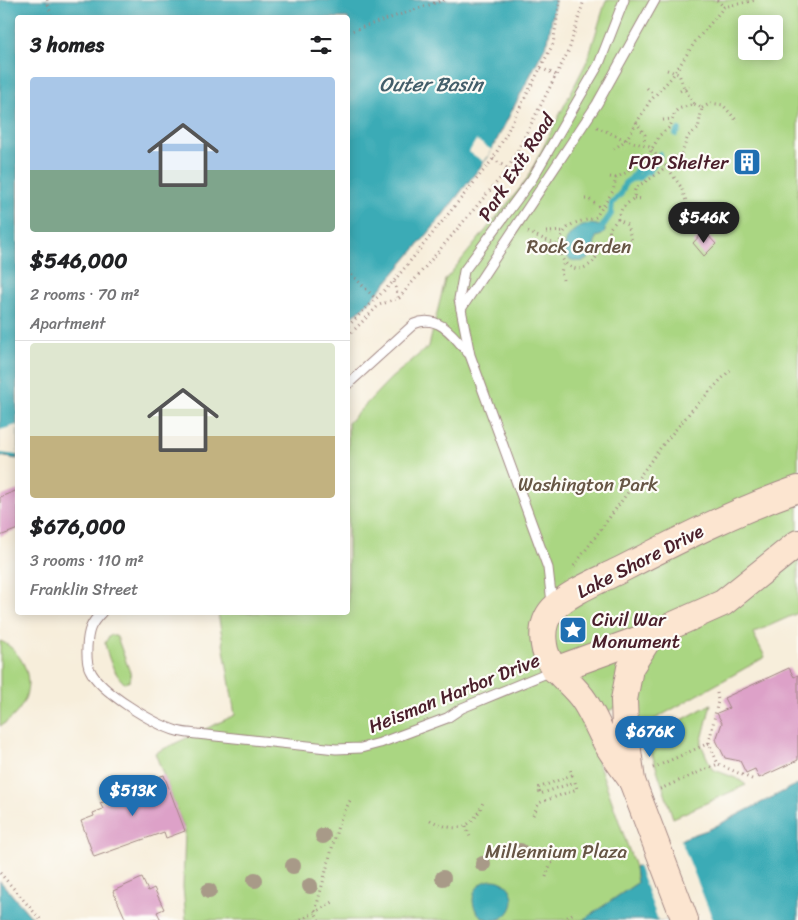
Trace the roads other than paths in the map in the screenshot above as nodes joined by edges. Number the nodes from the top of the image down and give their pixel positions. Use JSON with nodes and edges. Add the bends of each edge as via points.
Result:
{"nodes":[{"id":1,"x":624,"y":0,"type":"edge"},
{"id":2,"x":655,"y":0,"type":"edge"},
{"id":3,"x":461,"y":309,"type":"junction"},
{"id":4,"x":470,"y":355,"type":"junction"},
{"id":5,"x":350,"y":382,"type":"edge"},
{"id":6,"x":796,"y":496,"type":"edge"},
{"id":7,"x":798,"y":543,"type":"edge"},
{"id":8,"x":553,"y":609,"type":"junction"},
{"id":9,"x":100,"y":615,"type":"edge"},
{"id":10,"x":651,"y":635,"type":"junction"},
{"id":11,"x":555,"y":670,"type":"junction"},
{"id":12,"x":642,"y":774,"type":"junction"},
{"id":13,"x":685,"y":920,"type":"edge"}],
"edges":[{"from":1,"to":3,"type":"lane","name":"Park Exit Road","via":[[599,64],[537,171],[464,271],[460,284]]},
{"from":2,"to":3,"type":"lane","via":[[597,104]]},
{"from":3,"to":4,"type":"lane","name":"Park Exit Road"},
{"from":4,"to":5,"type":"lane","via":[[446,328],[427,320],[420,321]]},
{"from":4,"to":8,"type":"lane","via":[[548,568]]},
{"from":6,"to":8,"type":"street","name":"Lake Shore Drive","via":[[746,508],[593,583]]},
{"from":7,"to":10,"type":"street","via":[[723,603]]},
{"from":8,"to":11,"type":"street","via":[[543,632],[547,657]]},
{"from":9,"to":11,"type":"lane","name":"Heisman Harbor Drive","via":[[88,629],[86,656],[97,682],[120,701],[163,725],[192,733],[336,750],[361,748],[447,718],[462,708]]},
{"from":10,"to":11,"type":"street"},
{"from":10,"to":12,"type":"street","via":[[630,668],[624,700],[625,727]]},
{"from":11,"to":12,"type":"street","via":[[585,701],[608,746]]},
{"from":12,"to":13,"type":"street","via":[[652,836]]}]}
